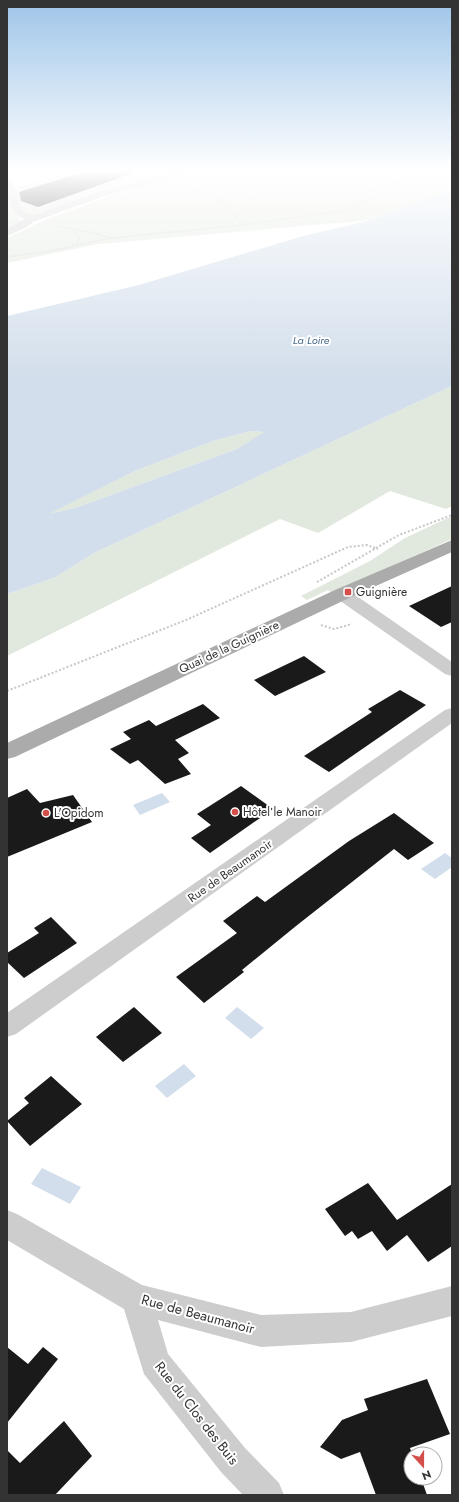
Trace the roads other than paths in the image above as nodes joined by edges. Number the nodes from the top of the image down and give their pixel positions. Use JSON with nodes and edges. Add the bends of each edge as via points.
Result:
{"nodes":[{"id":1,"x":452,"y":545,"type":"edge"},
{"id":2,"x":342,"y":594,"type":"junction"},
{"id":3,"x":452,"y":670,"type":"edge"},
{"id":4,"x":452,"y":714,"type":"edge"},
{"id":5,"x":7,"y":752,"type":"edge"},
{"id":6,"x":7,"y":1027,"type":"edge"},
{"id":7,"x":7,"y":1224,"type":"edge"},
{"id":8,"x":137,"y":1299,"type":"junction"},
{"id":9,"x":452,"y":1301,"type":"edge"},
{"id":10,"x":267,"y":1495,"type":"edge"}],
"edges":[{"from":1,"to":2,"type":"main road","name":"Quai de la Guignière"},
{"from":2,"to":3,"type":"street"},
{"from":2,"to":5,"type":"main road","name":"Quai de la Guignière"},
{"from":4,"to":6,"type":"street","name":"Rue de Beaumanoir"},
{"from":7,"to":8,"type":"street","name":"Rue de Beaumanoir"},
{"from":8,"to":9,"type":"street","name":"Rue de Beaumanoir","via":[[261,1331],[351,1327]]},
{"from":8,"to":10,"type":"street","name":"Rue du Clos des Buis","via":[[155,1363],[233,1460]]}]}
